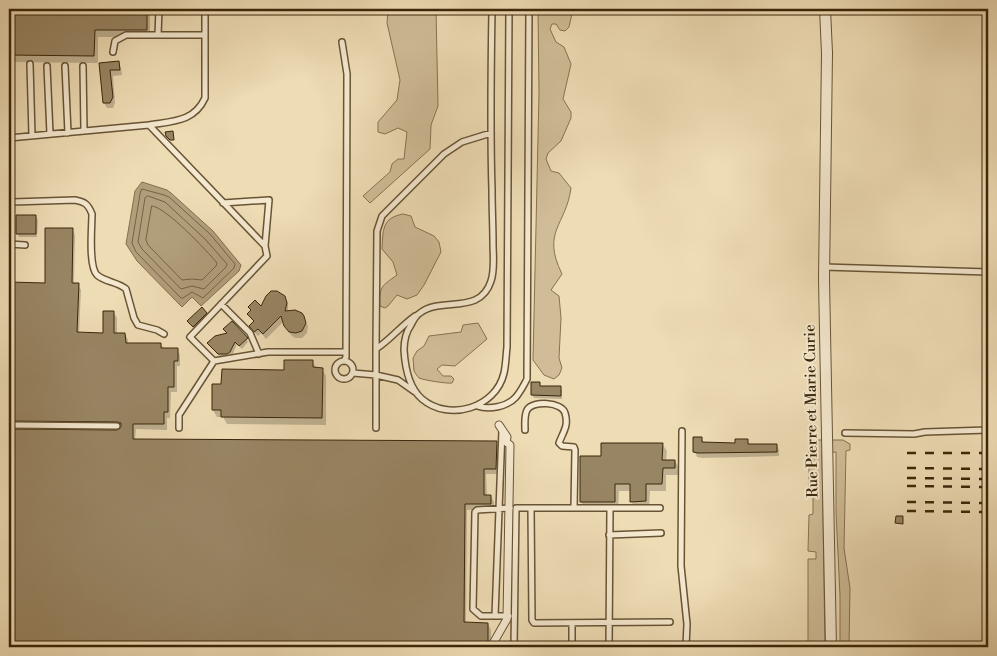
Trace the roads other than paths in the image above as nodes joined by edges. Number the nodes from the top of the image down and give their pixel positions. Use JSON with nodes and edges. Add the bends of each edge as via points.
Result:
{"nodes":[{"id":1,"x":159,"y":9,"type":"edge"},
{"id":2,"x":205,"y":9,"type":"edge"},
{"id":3,"x":492,"y":9,"type":"edge"},
{"id":4,"x":509,"y":9,"type":"edge"},
{"id":5,"x":529,"y":9,"type":"edge"},
{"id":6,"x":826,"y":9,"type":"edge"},
{"id":7,"x":158,"y":35,"type":"junction"},
{"id":8,"x":205,"y":35,"type":"junction"},
{"id":9,"x":342,"y":42,"type":"dead end"},
{"id":10,"x":113,"y":52,"type":"dead end"},
{"id":11,"x":30,"y":64,"type":"dead end"},
{"id":12,"x":47,"y":66,"type":"dead end"},
{"id":13,"x":65,"y":66,"type":"dead end"},
{"id":14,"x":83,"y":66,"type":"dead end"},
{"id":15,"x":9,"y":106,"type":"edge"},
{"id":16,"x":149,"y":125,"type":"junction"},
{"id":17,"x":84,"y":131,"type":"junction"},
{"id":18,"x":68,"y":132,"type":"junction"},
{"id":19,"x":490,"y":133,"type":"junction"},
{"id":20,"x":50,"y":134,"type":"junction"},
{"id":21,"x":32,"y":136,"type":"junction"},
{"id":22,"x":10,"y":138,"type":"edge"},
{"id":23,"x":223,"y":203,"type":"junction"},
{"id":24,"x":9,"y":206,"type":"edge"},
{"id":25,"x":9,"y":244,"type":"edge"},
{"id":26,"x":25,"y":245,"type":"dead end"},
{"id":27,"x":265,"y":246,"type":"junction"},
{"id":28,"x":824,"y":268,"type":"junction"},
{"id":29,"x":988,"y":272,"type":"edge"},
{"id":30,"x":221,"y":304,"type":"junction"},
{"id":31,"x":419,"y":313,"type":"junction"},
{"id":32,"x":164,"y":334,"type":"dead end"},
{"id":33,"x":376,"y":349,"type":"junction"},
{"id":34,"x":346,"y":352,"type":"junction"},
{"id":35,"x":259,"y":354,"type":"junction"},
{"id":36,"x":214,"y":361,"type":"junction"},
{"id":37,"x":344,"y":361,"type":"junction"},
{"id":38,"x":353,"y":373,"type":"junction"},
{"id":39,"x":376,"y":375,"type":"junction"},
{"id":40,"x":418,"y":394,"type":"junction"},
{"id":41,"x":477,"y":406,"type":"junction"},
{"id":42,"x":9,"y":425,"type":"edge"},
{"id":43,"x":117,"y":426,"type":"dead end"},
{"id":44,"x":178,"y":428,"type":"dead end"},
{"id":45,"x":376,"y":428,"type":"dead end"},
{"id":46,"x":500,"y":428,"type":"joint"},
{"id":47,"x":525,"y":430,"type":"dead end"},
{"id":48,"x":988,"y":430,"type":"edge"},
{"id":49,"x":682,"y":431,"type":"dead end"},
{"id":50,"x":845,"y":433,"type":"dead end"},
{"id":51,"x":513,"y":508,"type":"junction"},
{"id":52,"x":531,"y":508,"type":"junction"},
{"id":53,"x":574,"y":508,"type":"junction"},
{"id":54,"x":660,"y":508,"type":"dead end"},
{"id":55,"x":499,"y":509,"type":"junction"},
{"id":56,"x":610,"y":509,"type":"junction"},
{"id":57,"x":661,"y":533,"type":"dead end"},
{"id":58,"x":610,"y":535,"type":"junction"},
{"id":59,"x":495,"y":616,"type":"junction"},
{"id":60,"x":511,"y":616,"type":"junction"},
{"id":61,"x":609,"y":622,"type":"junction"},
{"id":62,"x":670,"y":622,"type":"dead end"},
{"id":63,"x":572,"y":623,"type":"junction"},
{"id":64,"x":491,"y":647,"type":"edge"},
{"id":65,"x":514,"y":647,"type":"edge"},
{"id":66,"x":572,"y":647,"type":"edge"},
{"id":67,"x":609,"y":647,"type":"edge"},
{"id":68,"x":686,"y":647,"type":"edge"},
{"id":69,"x":831,"y":647,"type":"edge"}],
"edges":[{"from":1,"to":7,"type":"lane"},
{"from":2,"to":8,"type":"lane"},
{"from":3,"to":19,"type":"lane"},
{"from":4,"to":41,"type":"lane","via":[[506,361],[500,382]]},
{"from":5,"to":41,"type":"lane","via":[[527,379],[517,396],[507,403]]},
{"from":6,"to":28,"type":"street","name":"Rue Pierre et Marie Curie"},
{"from":7,"to":8,"type":"lane"},
{"from":7,"to":10,"type":"lane","via":[[120,37],[115,41]]},
{"from":8,"to":16,"type":"lane","via":[[205,98],[201,107],[184,119]]},
{"from":9,"to":34,"type":"lane","via":[[347,74]]},
{"from":11,"to":21,"type":"lane"},
{"from":12,"to":20,"type":"lane"},
{"from":13,"to":18,"type":"lane"},
{"from":14,"to":17,"type":"lane"},
{"from":15,"to":22,"type":"lane"},
{"from":16,"to":17,"type":"lane"},
{"from":16,"to":23,"type":"lane"},
{"from":17,"to":18,"type":"lane"},
{"from":18,"to":20,"type":"lane"},
{"from":19,"to":31,"type":"lane","via":[[494,261],[491,282],[476,300]]},
{"from":19,"to":33,"type":"lane","via":[[462,142],[444,154],[382,216],[377,231]]},
{"from":20,"to":21,"type":"lane"},
{"from":21,"to":22,"type":"lane"},
{"from":23,"to":27,"type":"lane"},
{"from":23,"to":27,"type":"lane","via":[[269,200]]},
{"from":24,"to":32,"type":"lane","via":[[12,202],[75,200],[89,205],[92,214],[92,268],[98,276],[126,288],[138,325]]},
{"from":25,"to":26,"type":"lane"},
{"from":27,"to":30,"type":"lane","via":[[267,256]]},
{"from":28,"to":29,"type":"lane"},
{"from":28,"to":69,"type":"street","name":"Rue Pierre et Marie Curie"},
{"from":30,"to":35,"type":"lane","via":[[250,333]]},
{"from":30,"to":36,"type":"lane","via":[[190,337]]},
{"from":31,"to":33,"type":"lane"},
{"from":31,"to":40,"type":"lane","via":[[406,334],[404,348],[407,369]]},
{"from":33,"to":39,"type":"lane"},
{"from":34,"to":35,"type":"lane"},
{"from":34,"to":37,"type":"lane"},
{"from":35,"to":36,"type":"lane"},
{"from":36,"to":44,"type":"lane","via":[[179,415]]},
{"from":37,"to":38,"type":"lane","via":[[351,364]]},
{"from":37,"to":38,"type":"lane","via":[[336,365],[336,375],[344,380]]},
{"from":38,"to":39,"type":"lane"},
{"from":39,"to":40,"type":"lane","via":[[398,380]]},
{"from":39,"to":45,"type":"lane"},
{"from":40,"to":41,"type":"lane","via":[[435,406],[449,410]]},
{"from":42,"to":43,"type":"lane"},
{"from":46,"to":51,"type":"street","via":[[510,445]]},
{"from":46,"to":55,"type":"lane"},
{"from":47,"to":53,"type":"lane","via":[[528,409],[535,405],[562,407],[566,430],[559,443],[575,450]]},
{"from":48,"to":50,"type":"lane"},
{"from":49,"to":68,"type":"lane"},
{"from":51,"to":52,"type":"lane"},
{"from":51,"to":55,"type":"lane"},
{"from":51,"to":60,"type":"street"},
{"from":52,"to":53,"type":"lane"},
{"from":52,"to":63,"type":"lane","via":[[532,622]]},
{"from":53,"to":56,"type":"lane"},
{"from":54,"to":56,"type":"lane"},
{"from":55,"to":59,"type":"lane"},
{"from":55,"to":59,"type":"lane","via":[[475,512],[473,609],[481,616]]},
{"from":56,"to":58,"type":"lane"},
{"from":57,"to":58,"type":"lane"},
{"from":58,"to":61,"type":"lane"},
{"from":59,"to":60,"type":"lane"},
{"from":60,"to":64,"type":"street"},
{"from":60,"to":65,"type":"lane"},
{"from":61,"to":62,"type":"lane"},
{"from":61,"to":63,"type":"lane"},
{"from":61,"to":67,"type":"lane"},
{"from":63,"to":66,"type":"lane"}]}
